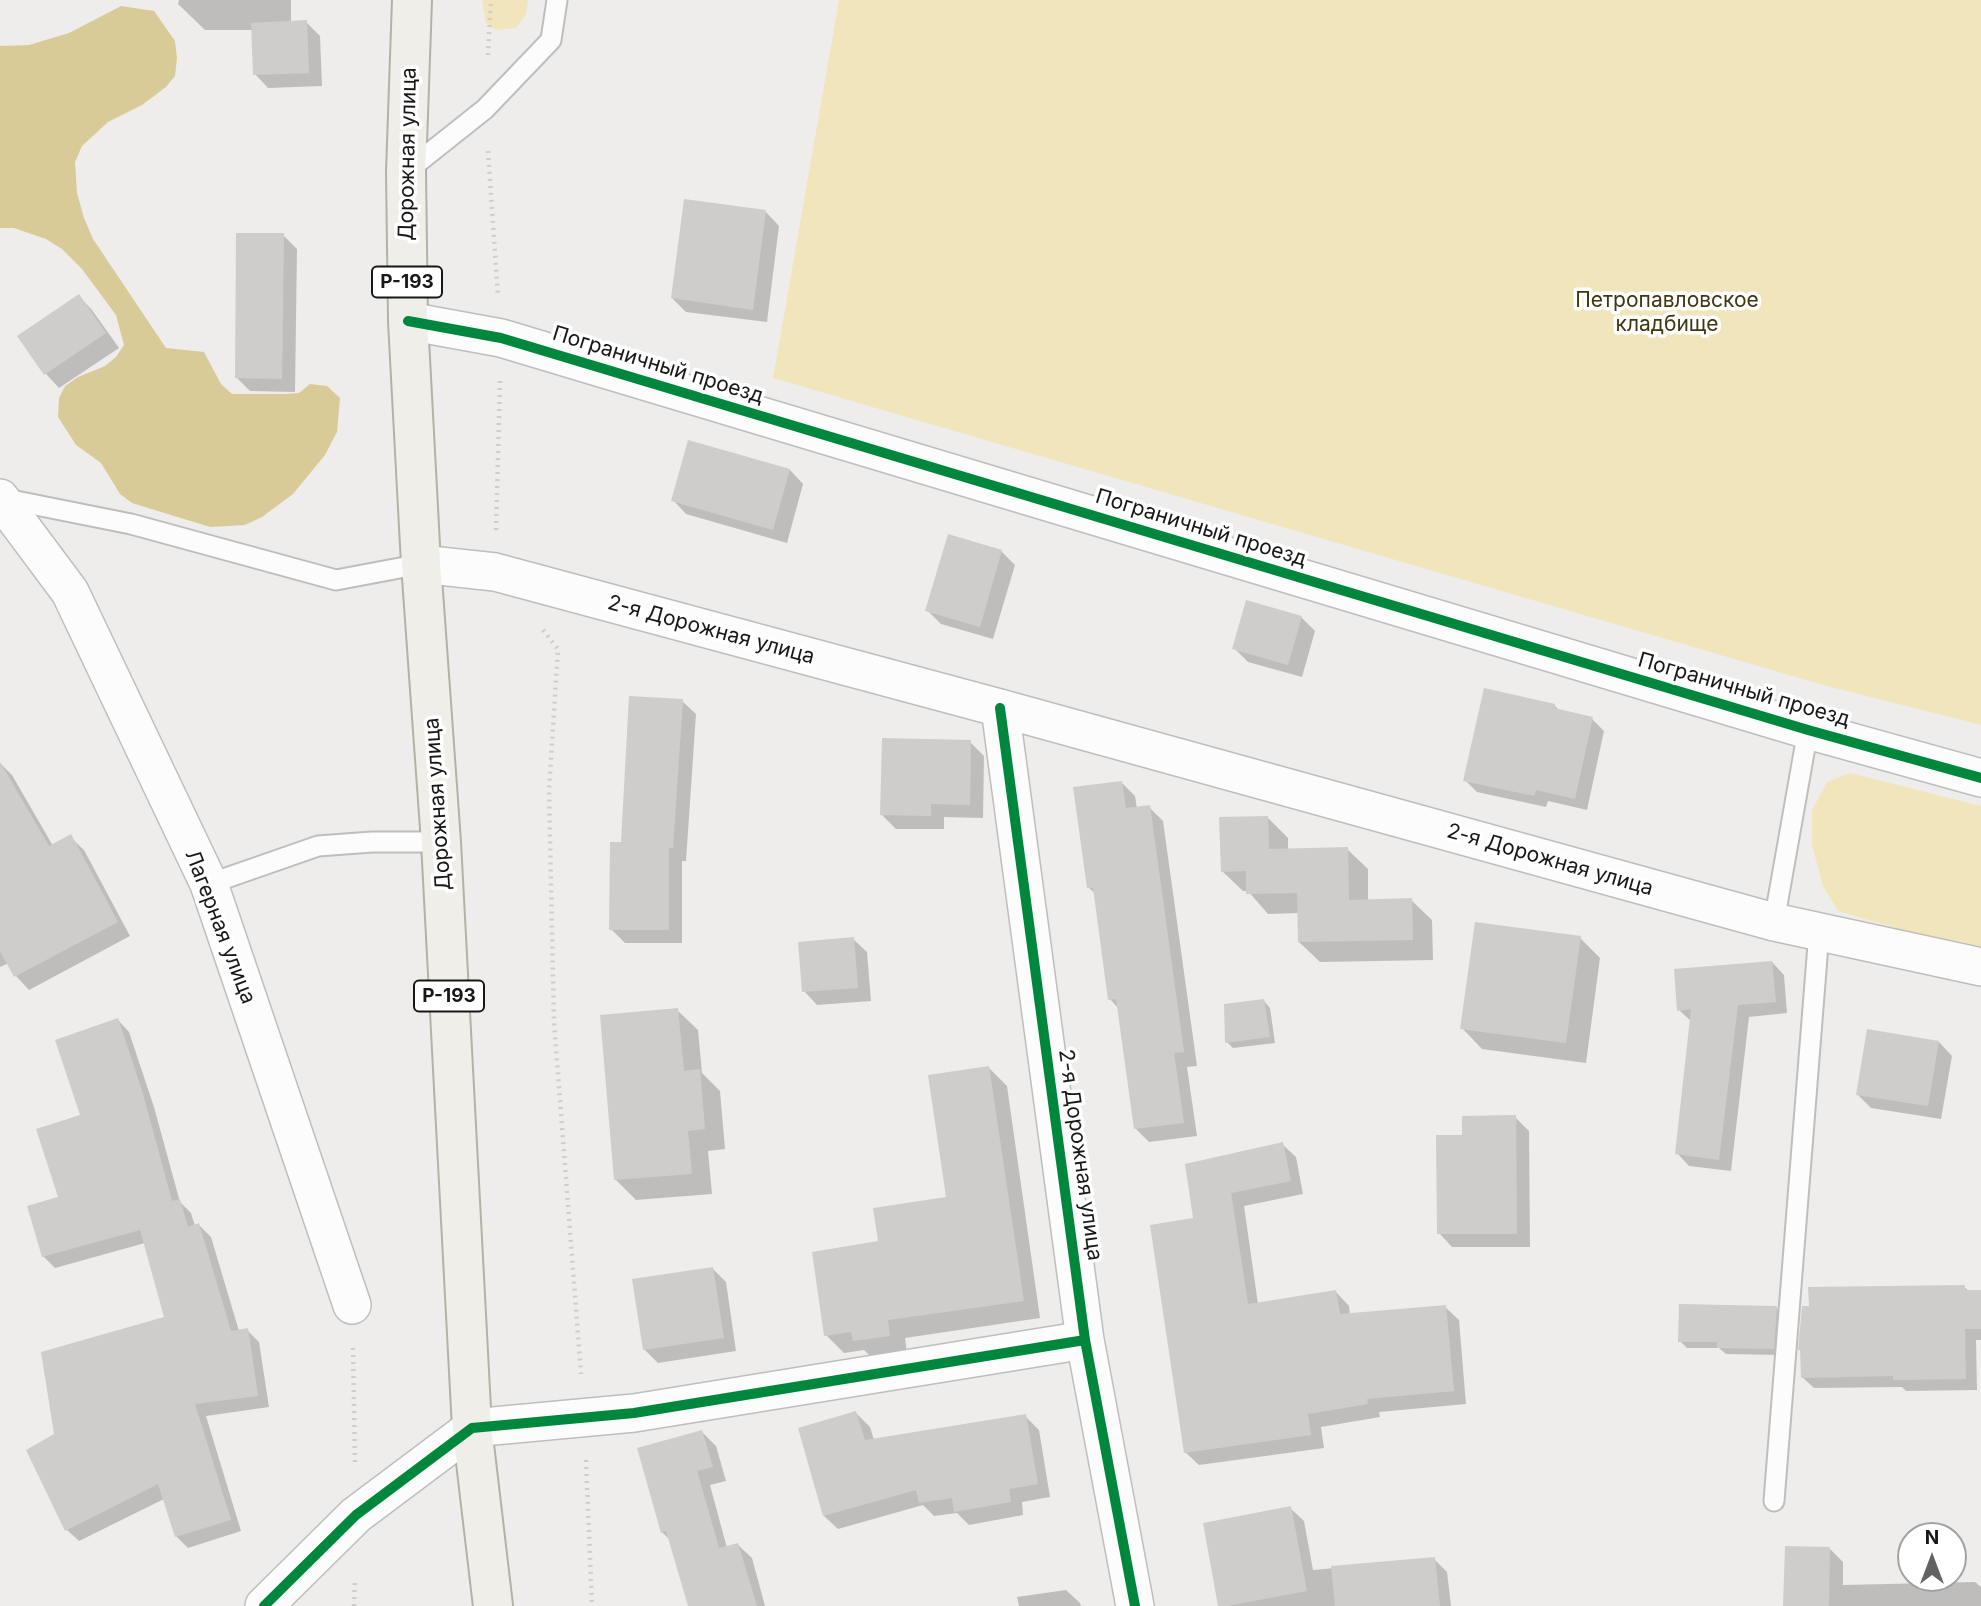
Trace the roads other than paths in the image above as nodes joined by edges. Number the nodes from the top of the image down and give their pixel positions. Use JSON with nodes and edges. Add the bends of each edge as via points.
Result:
{"nodes":[{"id":1,"x":412,"y":0,"type":"edge"},
{"id":2,"x":557,"y":0,"type":"edge"},
{"id":3,"x":406,"y":172,"type":"junction"},
{"id":4,"x":408,"y":321,"type":"junction"},
{"id":5,"x":0,"y":498,"type":"edge"},
{"id":6,"x":421,"y":564,"type":"junction"},
{"id":7,"x":1000,"y":708,"type":"junction"},
{"id":8,"x":1808,"y":730,"type":"junction"},
{"id":9,"x":1981,"y":778,"type":"edge"},
{"id":10,"x":441,"y":842,"type":"junction"},
{"id":11,"x":209,"y":884,"type":"junction"},
{"id":12,"x":1774,"y":922,"type":"junction"},
{"id":13,"x":1819,"y":932,"type":"junction"},
{"id":14,"x":1981,"y":967,"type":"edge"},
{"id":15,"x":352,"y":1306,"type":"road end"},
{"id":16,"x":1085,"y":1340,"type":"junction"},
{"id":17,"x":472,"y":1428,"type":"junction"},
{"id":18,"x":1774,"y":1501,"type":"dead end"},
{"id":19,"x":264,"y":1606,"type":"edge"},
{"id":20,"x":493,"y":1606,"type":"edge"},
{"id":21,"x":1135,"y":1606,"type":"edge"}],
"edges":[{"from":1,"to":3,"type":"main road","name":"Дорожная улица","number":"Р-193"},
{"from":2,"to":3,"type":"lane","via":[[551,40],[485,109]]},
{"from":3,"to":4,"type":"main road","name":"Дорожная улица","number":"Р-193"},
{"from":4,"to":6,"type":"main road","name":"Дорожная улица","number":"Р-193"},
{"from":4,"to":8,"type":"street","name":"Пограничный проезд","via":[[501,338]]},
{"from":5,"to":6,"type":"lane","via":[[131,524],[336,580]]},
{"from":5,"to":11,"type":"street","name":"Лагерная улица","via":[[70,592]]},
{"from":6,"to":7,"type":"street","name":"2-я Дорожная улица","via":[[495,572]]},
{"from":6,"to":10,"type":"main road","name":"Дорожная улица","number":"Р-193"},
{"from":7,"to":12,"type":"street","name":"2-я Дорожная улица"},
{"from":7,"to":16,"type":"street","name":"2-я Дорожная улица"},
{"from":8,"to":9,"type":"street","name":"Пограничный проезд"},
{"from":8,"to":12,"type":"lane"},
{"from":10,"to":11,"type":"lane","via":[[318,846]]},
{"from":10,"to":17,"type":"main road","name":"Дорожная улица","number":"Р-193"},
{"from":11,"to":15,"type":"street","name":"Лагерная улица"},
{"from":12,"to":13,"type":"street","name":"2-я Дорожная улица"},
{"from":13,"to":14,"type":"street","name":"2-я Дорожная улица"},
{"from":13,"to":18,"type":"lane"},
{"from":16,"to":17,"type":"street","via":[[634,1413]]},
{"from":16,"to":21,"type":"street","name":"2-я Дорожная улица"},
{"from":17,"to":19,"type":"street","via":[[356,1515]]},
{"from":17,"to":20,"type":"main road","name":"Дорожная улица","number":"Р-193"}]}
